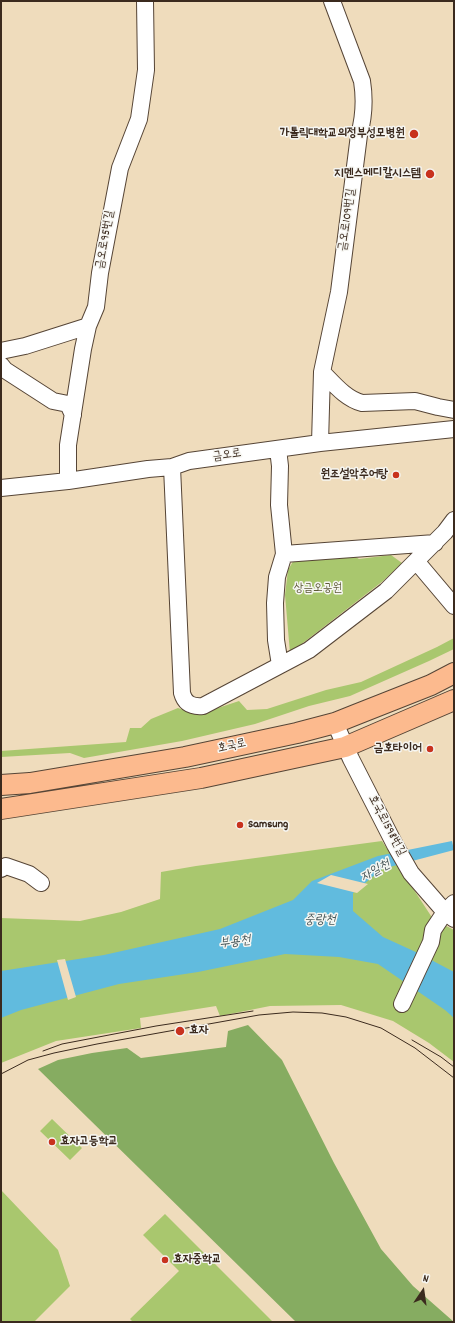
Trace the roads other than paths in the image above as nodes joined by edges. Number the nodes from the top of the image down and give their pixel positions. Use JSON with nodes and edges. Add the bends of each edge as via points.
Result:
{"nodes":[{"id":1,"x":145,"y":1,"type":"edge"},
{"id":2,"x":332,"y":1,"type":"edge"},
{"id":3,"x":88,"y":326,"type":"junction"},
{"id":4,"x":1,"y":351,"type":"edge"},
{"id":5,"x":1,"y":365,"type":"edge"},
{"id":6,"x":322,"y":372,"type":"junction"},
{"id":7,"x":454,"y":410,"type":"edge"},
{"id":8,"x":73,"y":415,"type":"junction"},
{"id":9,"x":454,"y":429,"type":"edge"},
{"id":10,"x":320,"y":443,"type":"junction"},
{"id":11,"x":278,"y":449,"type":"junction"},
{"id":12,"x":172,"y":467,"type":"junction"},
{"id":13,"x":68,"y":481,"type":"junction"},
{"id":14,"x":1,"y":488,"type":"edge"},
{"id":15,"x":454,"y":520,"type":"edge"},
{"id":16,"x":435,"y":543,"type":"junction"},
{"id":17,"x":284,"y":554,"type":"junction"},
{"id":18,"x":416,"y":561,"type":"junction"},
{"id":19,"x":454,"y":606,"type":"edge"},
{"id":20,"x":280,"y":665,"type":"junction"},
{"id":21,"x":454,"y":673,"type":"edge"},
{"id":22,"x":431,"y":685,"type":"junction"},
{"id":23,"x":454,"y":700,"type":"edge"},
{"id":24,"x":335,"y":723,"type":"junction"},
{"id":25,"x":401,"y":723,"type":"junction"},
{"id":26,"x":345,"y":747,"type":"junction"},
{"id":27,"x":1,"y":785,"type":"edge"},
{"id":28,"x":1,"y":810,"type":"edge"},
{"id":29,"x":1,"y":869,"type":"edge"},
{"id":30,"x":41,"y":883,"type":"dead end"},
{"id":31,"x":451,"y":911,"type":"edge"},
{"id":32,"x":402,"y":1004,"type":"dead end"}],
"edges":[{"from":1,"to":3,"type":"street","name":"금오로95번길","via":[[146,70],[139,119],[120,168],[96,307]]},
{"from":2,"to":6,"type":"street","name":"금오로109번길","via":[[362,81],[364,116],[359,135],[339,292]]},
{"from":3,"to":4,"type":"street"},
{"from":3,"to":8,"type":"street","name":"금오로95번길"},
{"from":5,"to":8,"type":"street","via":[[54,401],[68,404]]},
{"from":6,"to":7,"type":"street","via":[[339,390],[362,404],[415,401]]},
{"from":6,"to":10,"type":"street","name":"금오로109번길"},
{"from":8,"to":13,"type":"street","name":"금오로95번길","via":[[68,445]]},
{"from":9,"to":10,"type":"street","name":"금오로"},
{"from":10,"to":11,"type":"street","name":"금오로"},
{"from":11,"to":12,"type":"street","name":"금오로","via":[[189,461]]},
{"from":11,"to":17,"type":"street","via":[[279,505]]},
{"from":12,"to":13,"type":"street","name":"금오로"},
{"from":12,"to":20,"type":"street","via":[[183,698],[192,706],[203,706]]},
{"from":13,"to":14,"type":"street","name":"금오로"},
{"from":15,"to":16,"type":"street"},
{"from":16,"to":17,"type":"street"},
{"from":16,"to":18,"type":"street"},
{"from":17,"to":20,"type":"street","via":[[277,577],[275,604]]},
{"from":18,"to":19,"type":"street"},
{"from":18,"to":20,"type":"street","via":[[386,591],[308,650]]},
{"from":21,"to":22,"type":"main road","name":"호국로"},
{"from":22,"to":24,"type":"main road","name":"호국로"},
{"from":22,"to":25,"type":"main road","via":[[425,695],[398,708],[394,715]]},
{"from":23,"to":25,"type":"main road","name":"호국로"},
{"from":24,"to":26,"type":"street","name":"호국로1598번길"},
{"from":24,"to":27,"type":"main road","name":"호국로","via":[[185,758],[30,783]]},
{"from":25,"to":26,"type":"main road","name":"호국로"},
{"from":26,"to":28,"type":"main road","name":"호국로","via":[[201,778]]},
{"from":26,"to":31,"type":"street","name":"호국로1598번길","via":[[411,873]]},
{"from":29,"to":30,"type":"street","via":[[6,866],[29,874]]},
{"from":31,"to":32,"type":"street","via":[[433,930],[431,942]]}]}
